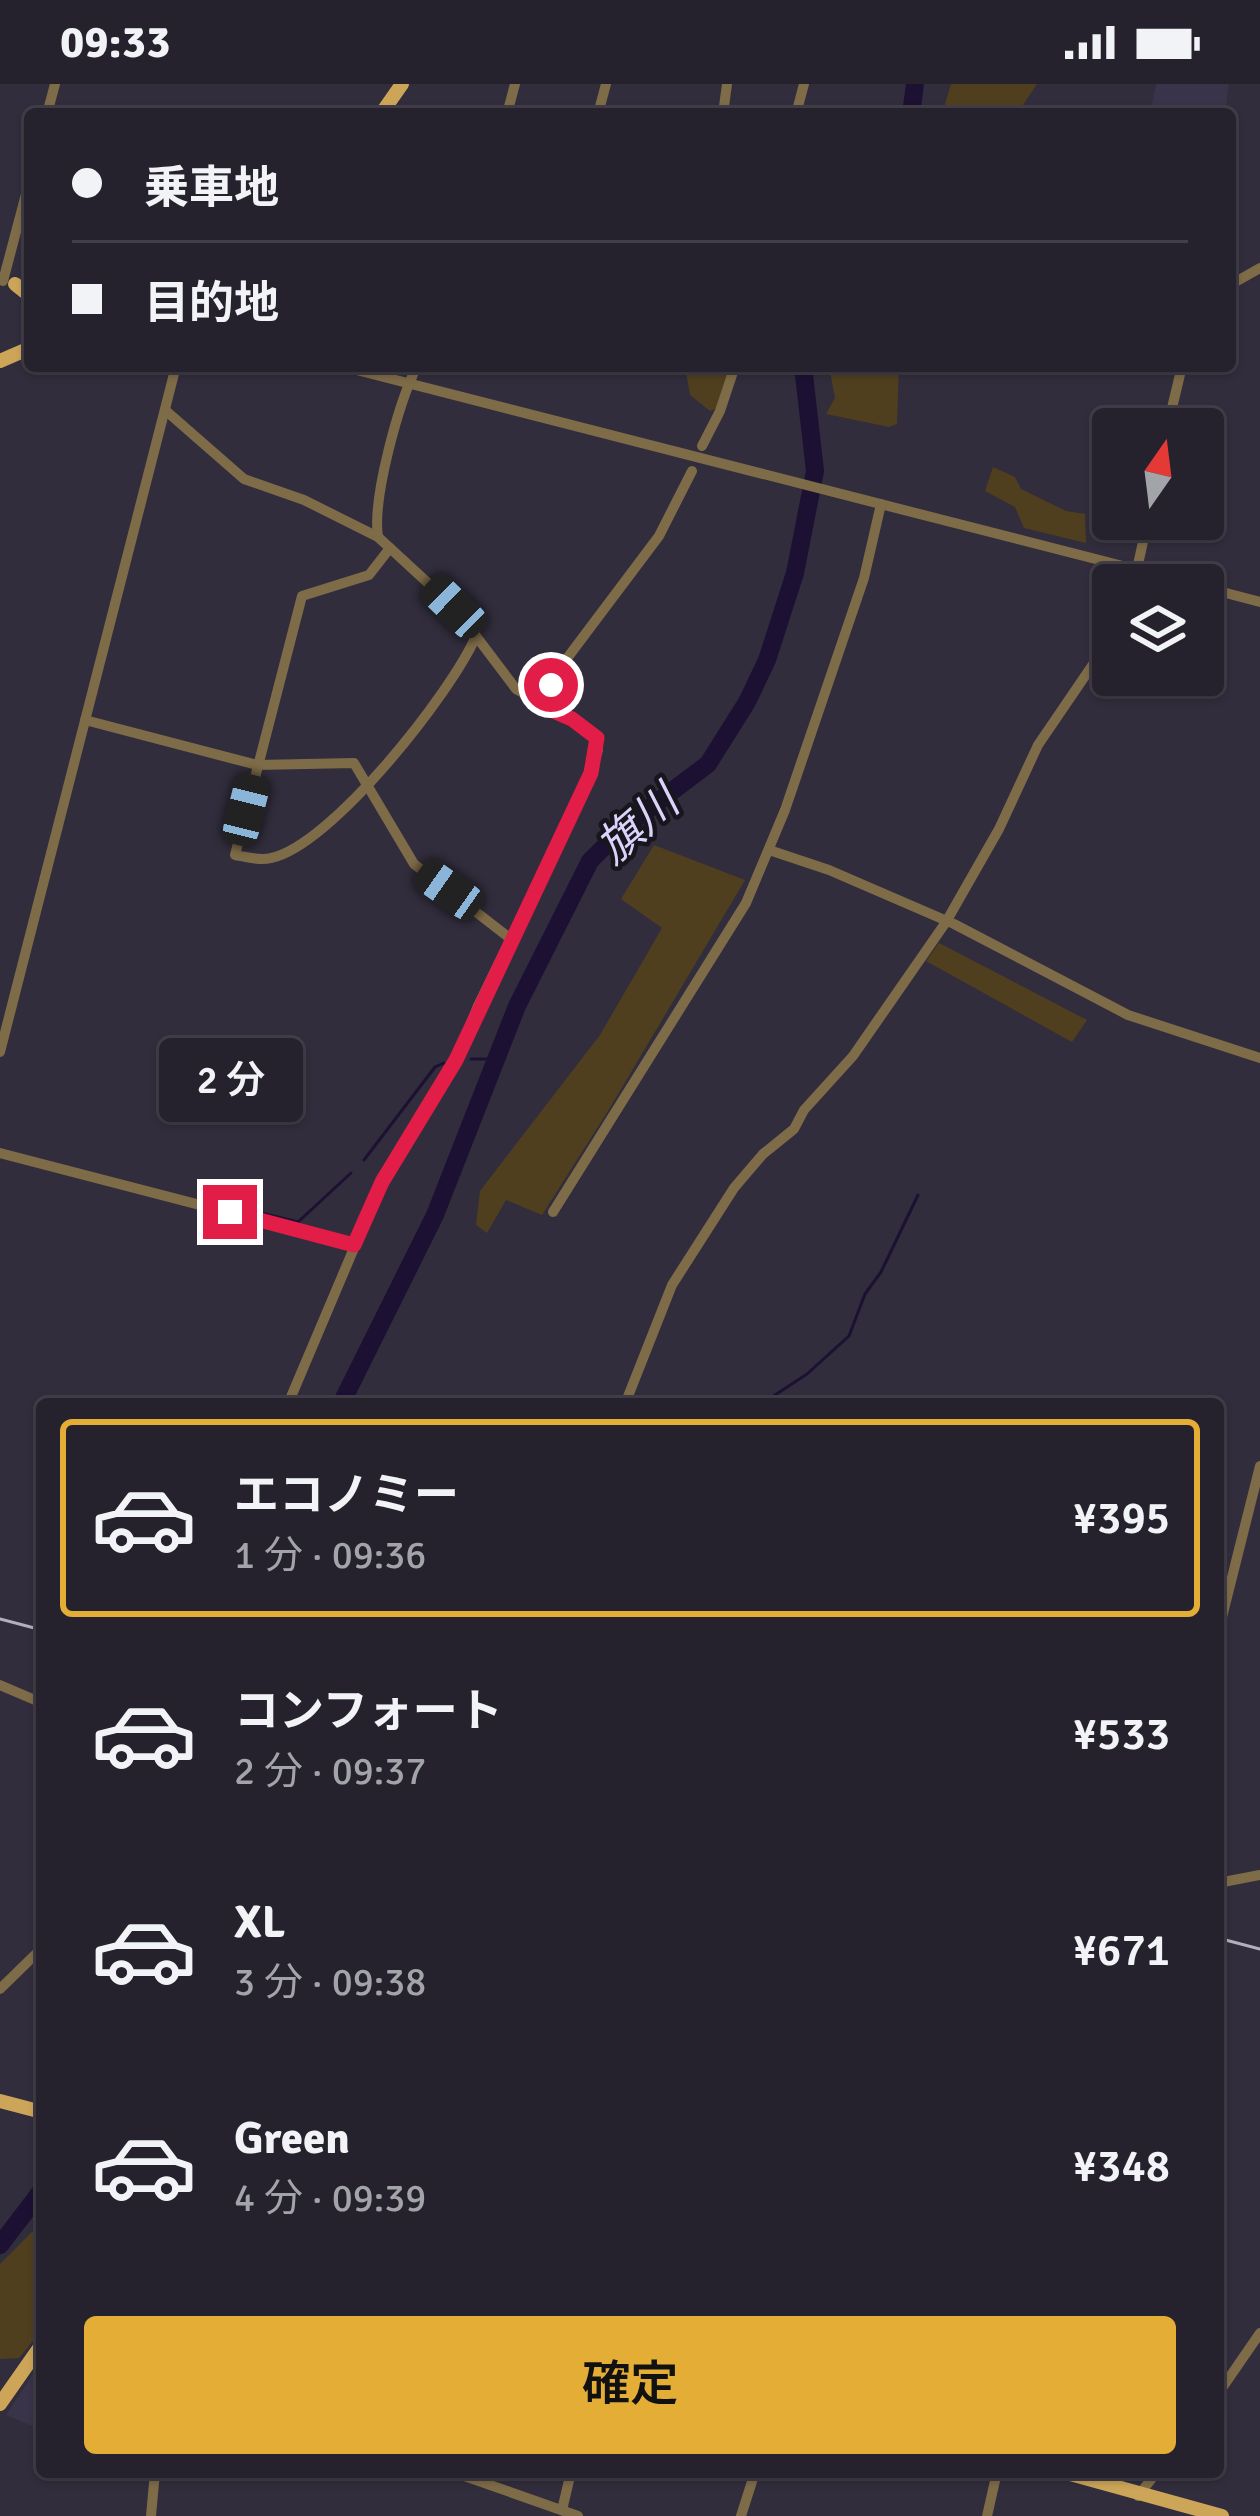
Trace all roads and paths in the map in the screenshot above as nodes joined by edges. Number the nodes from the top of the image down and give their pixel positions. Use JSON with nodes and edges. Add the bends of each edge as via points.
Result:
{"nodes":[{"id":1,"x":24,"y":224,"type":"edge"},
{"id":2,"x":16,"y":285,"type":"edge"},
{"id":3,"x":174,"y":372,"type":"edge"},
{"id":4,"x":365,"y":372,"type":"edge"},
{"id":5,"x":414,"y":372,"type":"edge"},
{"id":6,"x":733,"y":372,"type":"edge"},
{"id":7,"x":1181,"y":372,"type":"edge"},
{"id":8,"x":408,"y":383,"type":"junction"},
{"id":9,"x":1172,"y":408,"type":"edge"},
{"id":10,"x":165,"y":410,"type":"junction"},
{"id":11,"x":702,"y":446,"type":"dead end"},
{"id":12,"x":692,"y":471,"type":"dead end"},
{"id":13,"x":879,"y":504,"type":"junction"},
{"id":14,"x":378,"y":537,"type":"junction"},
{"id":15,"x":390,"y":548,"type":"junction"},
{"id":16,"x":1117,"y":564,"type":"edge"},
{"id":17,"x":1224,"y":592,"type":"edge"},
{"id":18,"x":1260,"y":602,"type":"edge"},
{"id":19,"x":476,"y":637,"type":"junction"},
{"id":20,"x":1092,"y":666,"type":"edge"},
{"id":21,"x":542,"y":706,"type":"junction"},
{"id":22,"x":85,"y":720,"type":"junction"},
{"id":23,"x":257,"y":765,"type":"junction"},
{"id":24,"x":368,"y":784,"type":"junction"},
{"id":25,"x":769,"y":850,"type":"junction"},
{"id":26,"x":946,"y":922,"type":"junction"},
{"id":27,"x":511,"y":938,"type":"junction"},
{"id":28,"x":0,"y":1052,"type":"edge"},
{"id":29,"x":1260,"y":1058,"type":"edge"},
{"id":30,"x":0,"y":1153,"type":"edge"},
{"id":31,"x":553,"y":1212,"type":"dead end"},
{"id":32,"x":354,"y":1245,"type":"junction"},
{"id":33,"x":290,"y":1398,"type":"edge"},
{"id":34,"x":627,"y":1398,"type":"edge"},
{"id":35,"x":1260,"y":1466,"type":"edge"},
{"id":36,"x":1255,"y":1509,"type":"edge"},
{"id":37,"x":1224,"y":1613,"type":"edge"},
{"id":38,"x":0,"y":1685,"type":"edge"},
{"id":39,"x":36,"y":1700,"type":"edge"},
{"id":40,"x":1260,"y":1875,"type":"edge"},
{"id":41,"x":1224,"y":1882,"type":"edge"},
{"id":42,"x":36,"y":1954,"type":"edge"},
{"id":43,"x":0,"y":1989,"type":"edge"},
{"id":44,"x":0,"y":2101,"type":"edge"},
{"id":45,"x":36,"y":2110,"type":"edge"},
{"id":46,"x":1260,"y":2333,"type":"edge"},
{"id":47,"x":36,"y":2354,"type":"edge"},
{"id":48,"x":1224,"y":2385,"type":"edge"},
{"id":49,"x":0,"y":2404,"type":"edge"},
{"id":50,"x":154,"y":2478,"type":"edge"},
{"id":51,"x":478,"y":2478,"type":"edge"},
{"id":52,"x":570,"y":2478,"type":"edge"},
{"id":53,"x":752,"y":2478,"type":"edge"},
{"id":54,"x":996,"y":2478,"type":"edge"},
{"id":55,"x":1082,"y":2478,"type":"edge"},
{"id":56,"x":1152,"y":2478,"type":"edge"},
{"id":57,"x":1138,"y":2496,"type":"junction"},
{"id":58,"x":562,"y":2510,"type":"junction"},
{"id":59,"x":151,"y":2516,"type":"edge"},
{"id":60,"x":578,"y":2516,"type":"edge"},
{"id":61,"x":741,"y":2516,"type":"edge"},
{"id":62,"x":986,"y":2516,"type":"edge"},
{"id":63,"x":1222,"y":2516,"type":"edge"}],
"edges":[{"from":1,"to":2,"type":"street"},
{"from":3,"to":10,"type":"street"},
{"from":4,"to":8,"type":"street"},
{"from":5,"to":8,"type":"street"},
{"from":6,"to":11,"type":"street"},
{"from":7,"to":9,"type":"street"},
{"from":8,"to":13,"type":"street"},
{"from":8,"to":14,"type":"street"},
{"from":10,"to":14,"type":"street","via":[[251,484]]},
{"from":10,"to":22,"type":"street"},
{"from":12,"to":21,"type":"street","via":[[659,536],[565,661]]},
{"from":13,"to":16,"type":"street"},
{"from":13,"to":25,"type":"street","via":[[864,578]]},
{"from":14,"to":15,"type":"street"},
{"from":15,"to":19,"type":"street"},
{"from":15,"to":23,"type":"street","via":[[369,575],[302,596]]},
{"from":17,"to":18,"type":"street"},
{"from":19,"to":21,"type":"street","via":[[506,680]]},
{"from":19,"to":24,"type":"street","via":[[444,694]]},
{"from":20,"to":26,"type":"street","via":[[1038,745]]},
{"from":21,"to":27,"type":"street","via":[[589,730],[598,750]]},
{"from":22,"to":23,"type":"street"},
{"from":22,"to":28,"type":"street"},
{"from":23,"to":24,"type":"street","via":[[348,762]]},
{"from":23,"to":24,"type":"street","via":[[235,854],[250,857],[289,851]]},
{"from":24,"to":27,"type":"street","via":[[414,864]]},
{"from":25,"to":26,"type":"street"},
{"from":25,"to":31,"type":"street","via":[[713,961]]},
{"from":26,"to":29,"type":"street","via":[[1128,1015]]},
{"from":26,"to":34,"type":"street","via":[[853,1056],[734,1188],[673,1285]]},
{"from":27,"to":32,"type":"street","via":[[456,1060]]},
{"from":30,"to":32,"type":"street"},
{"from":32,"to":33,"type":"street"},
{"from":35,"to":36,"type":"street"},
{"from":36,"to":37,"type":"street"},
{"from":38,"to":39,"type":"street"},
{"from":40,"to":41,"type":"street"},
{"from":42,"to":43,"type":"street"},
{"from":44,"to":45,"type":"main road"},
{"from":46,"to":48,"type":"street"},
{"from":47,"to":49,"type":"main road"},
{"from":50,"to":59,"type":"street"},
{"from":51,"to":58,"type":"street"},
{"from":52,"to":58,"type":"street"},
{"from":53,"to":61,"type":"street"},
{"from":54,"to":62,"type":"street"},
{"from":55,"to":57,"type":"main road"},
{"from":56,"to":57,"type":"street"},
{"from":57,"to":63,"type":"main road"},
{"from":58,"to":60,"type":"street"}]}
